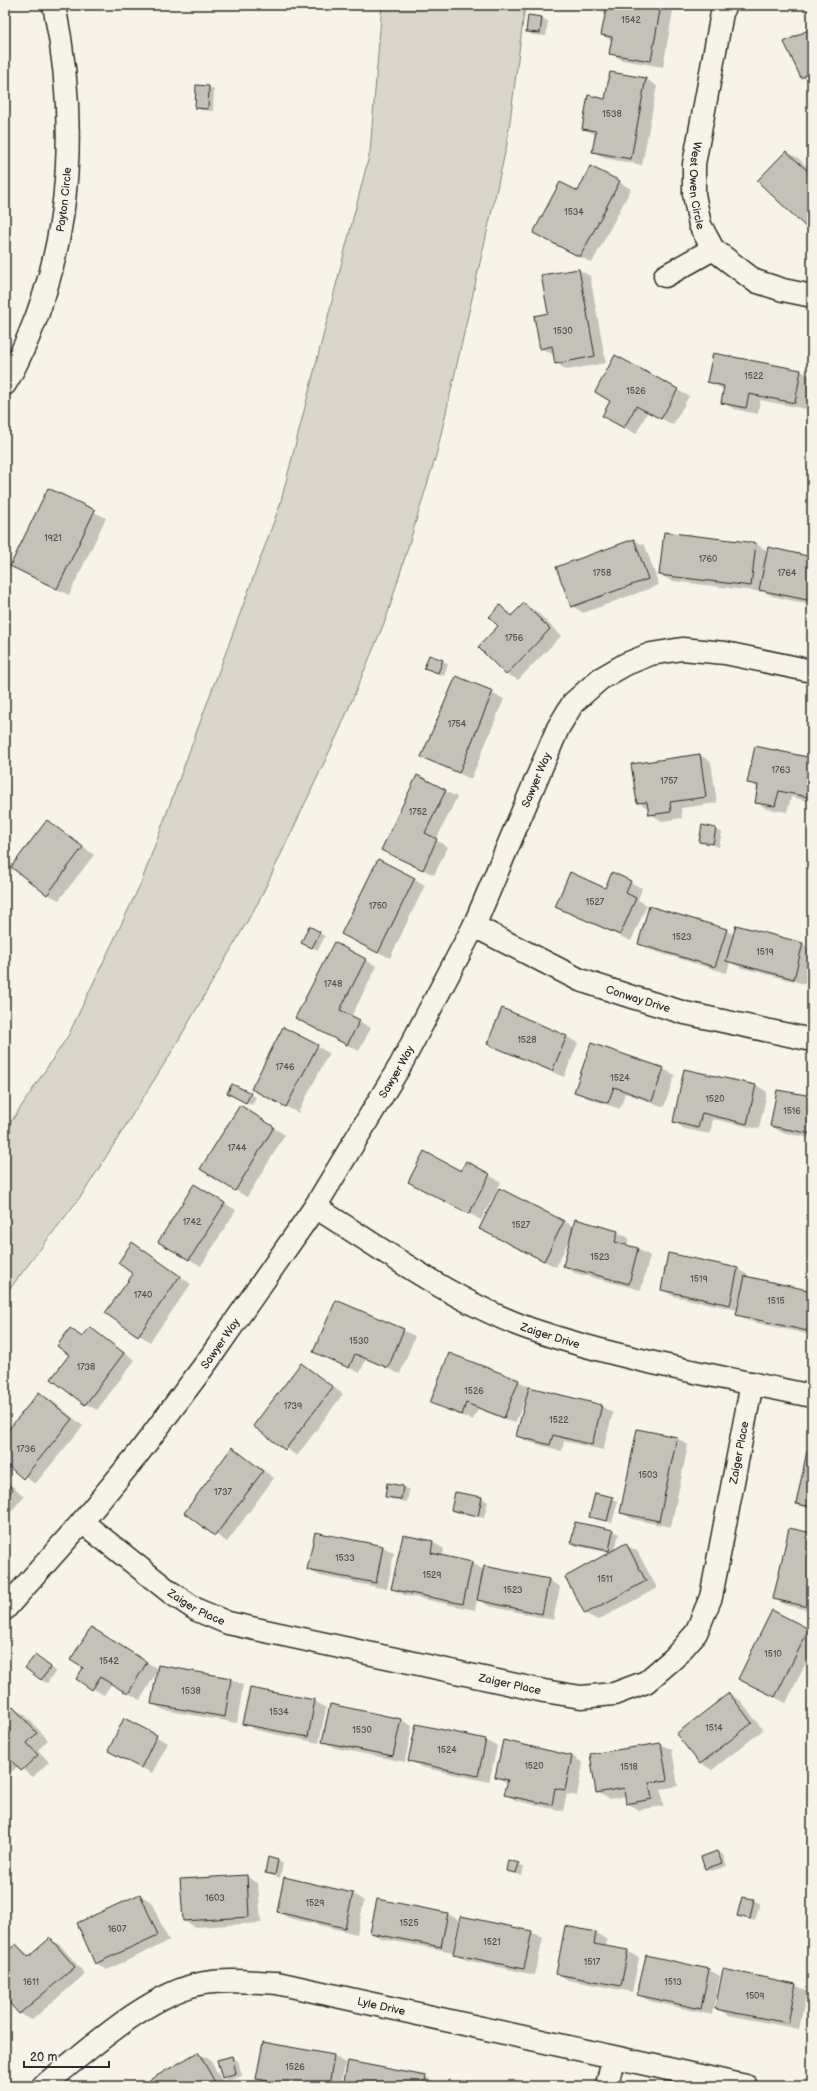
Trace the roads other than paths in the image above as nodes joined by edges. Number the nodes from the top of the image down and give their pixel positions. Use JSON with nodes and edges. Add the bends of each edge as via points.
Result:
{"nodes":[{"id":1,"x":54,"y":5,"type":"edge"},
{"id":2,"x":726,"y":5,"type":"edge"},
{"id":3,"x":713,"y":249,"type":"junction"},
{"id":4,"x":665,"y":276,"type":"dead end"},
{"id":5,"x":812,"y":296,"type":"edge"},
{"id":6,"x":5,"y":384,"type":"edge"},
{"id":7,"x":812,"y":671,"type":"edge"},
{"id":8,"x":474,"y":926,"type":"junction"},
{"id":9,"x":812,"y":1040,"type":"edge"},
{"id":10,"x":316,"y":1207,"type":"junction"},
{"id":11,"x":752,"y":1383,"type":"junction"},
{"id":12,"x":812,"y":1396,"type":"edge"},
{"id":13,"x":82,"y":1522,"type":"junction"},
{"id":14,"x":5,"y":1609,"type":"edge"},
{"id":15,"x":613,"y":2058,"type":"junction"},
{"id":16,"x":43,"y":2086,"type":"edge"},
{"id":17,"x":607,"y":2086,"type":"edge"},
{"id":18,"x":746,"y":2086,"type":"edge"}],
"edges":[{"from":1,"to":6,"type":"street","name":"Payton Circle","via":[[68,121],[65,192],[56,255],[39,312],[13,372]]},
{"from":2,"to":3,"type":"street","name":"West Owen Circle","via":[[722,13],[694,164],[694,194],[700,226]]},
{"from":3,"to":4,"type":"street"},
{"from":3,"to":5,"type":"street","name":"West Owen Circle","via":[[755,280],[783,290]]},
{"from":7,"to":8,"type":"street","name":"Sawyer Way","via":[[725,653],[682,649],[651,654],[626,664],[600,679],[573,703],[558,728]]},
{"from":8,"to":9,"type":"street","name":"Conway Drive","via":[[580,980],[632,998],[685,1013]]},
{"from":8,"to":10,"type":"street","name":"Sawyer Way","via":[[400,1066]]},
{"from":10,"to":11,"type":"street","name":"Zaiger Drive","via":[[445,1288],[530,1328],[622,1355]]},
{"from":10,"to":13,"type":"street","name":"Sawyer Way","via":[[207,1362],[138,1454]]},
{"from":11,"to":12,"type":"street","name":"Zaiger Drive"},
{"from":11,"to":13,"type":"street","name":"Zaiger Place","via":[[711,1597],[696,1633],[674,1658],[646,1682],[614,1694],[581,1697],[544,1691],[228,1623],[197,1610],[170,1592]]},
{"from":13,"to":14,"type":"street","name":"Sawyer Way"},
{"from":15,"to":16,"type":"street","name":"Lyle Drive","via":[[277,1983],[232,1980],[203,1983],[170,1994],[139,2011]]},
{"from":15,"to":17,"type":"street"},
{"from":15,"to":18,"type":"street","name":"Lyle Drive"}]}
